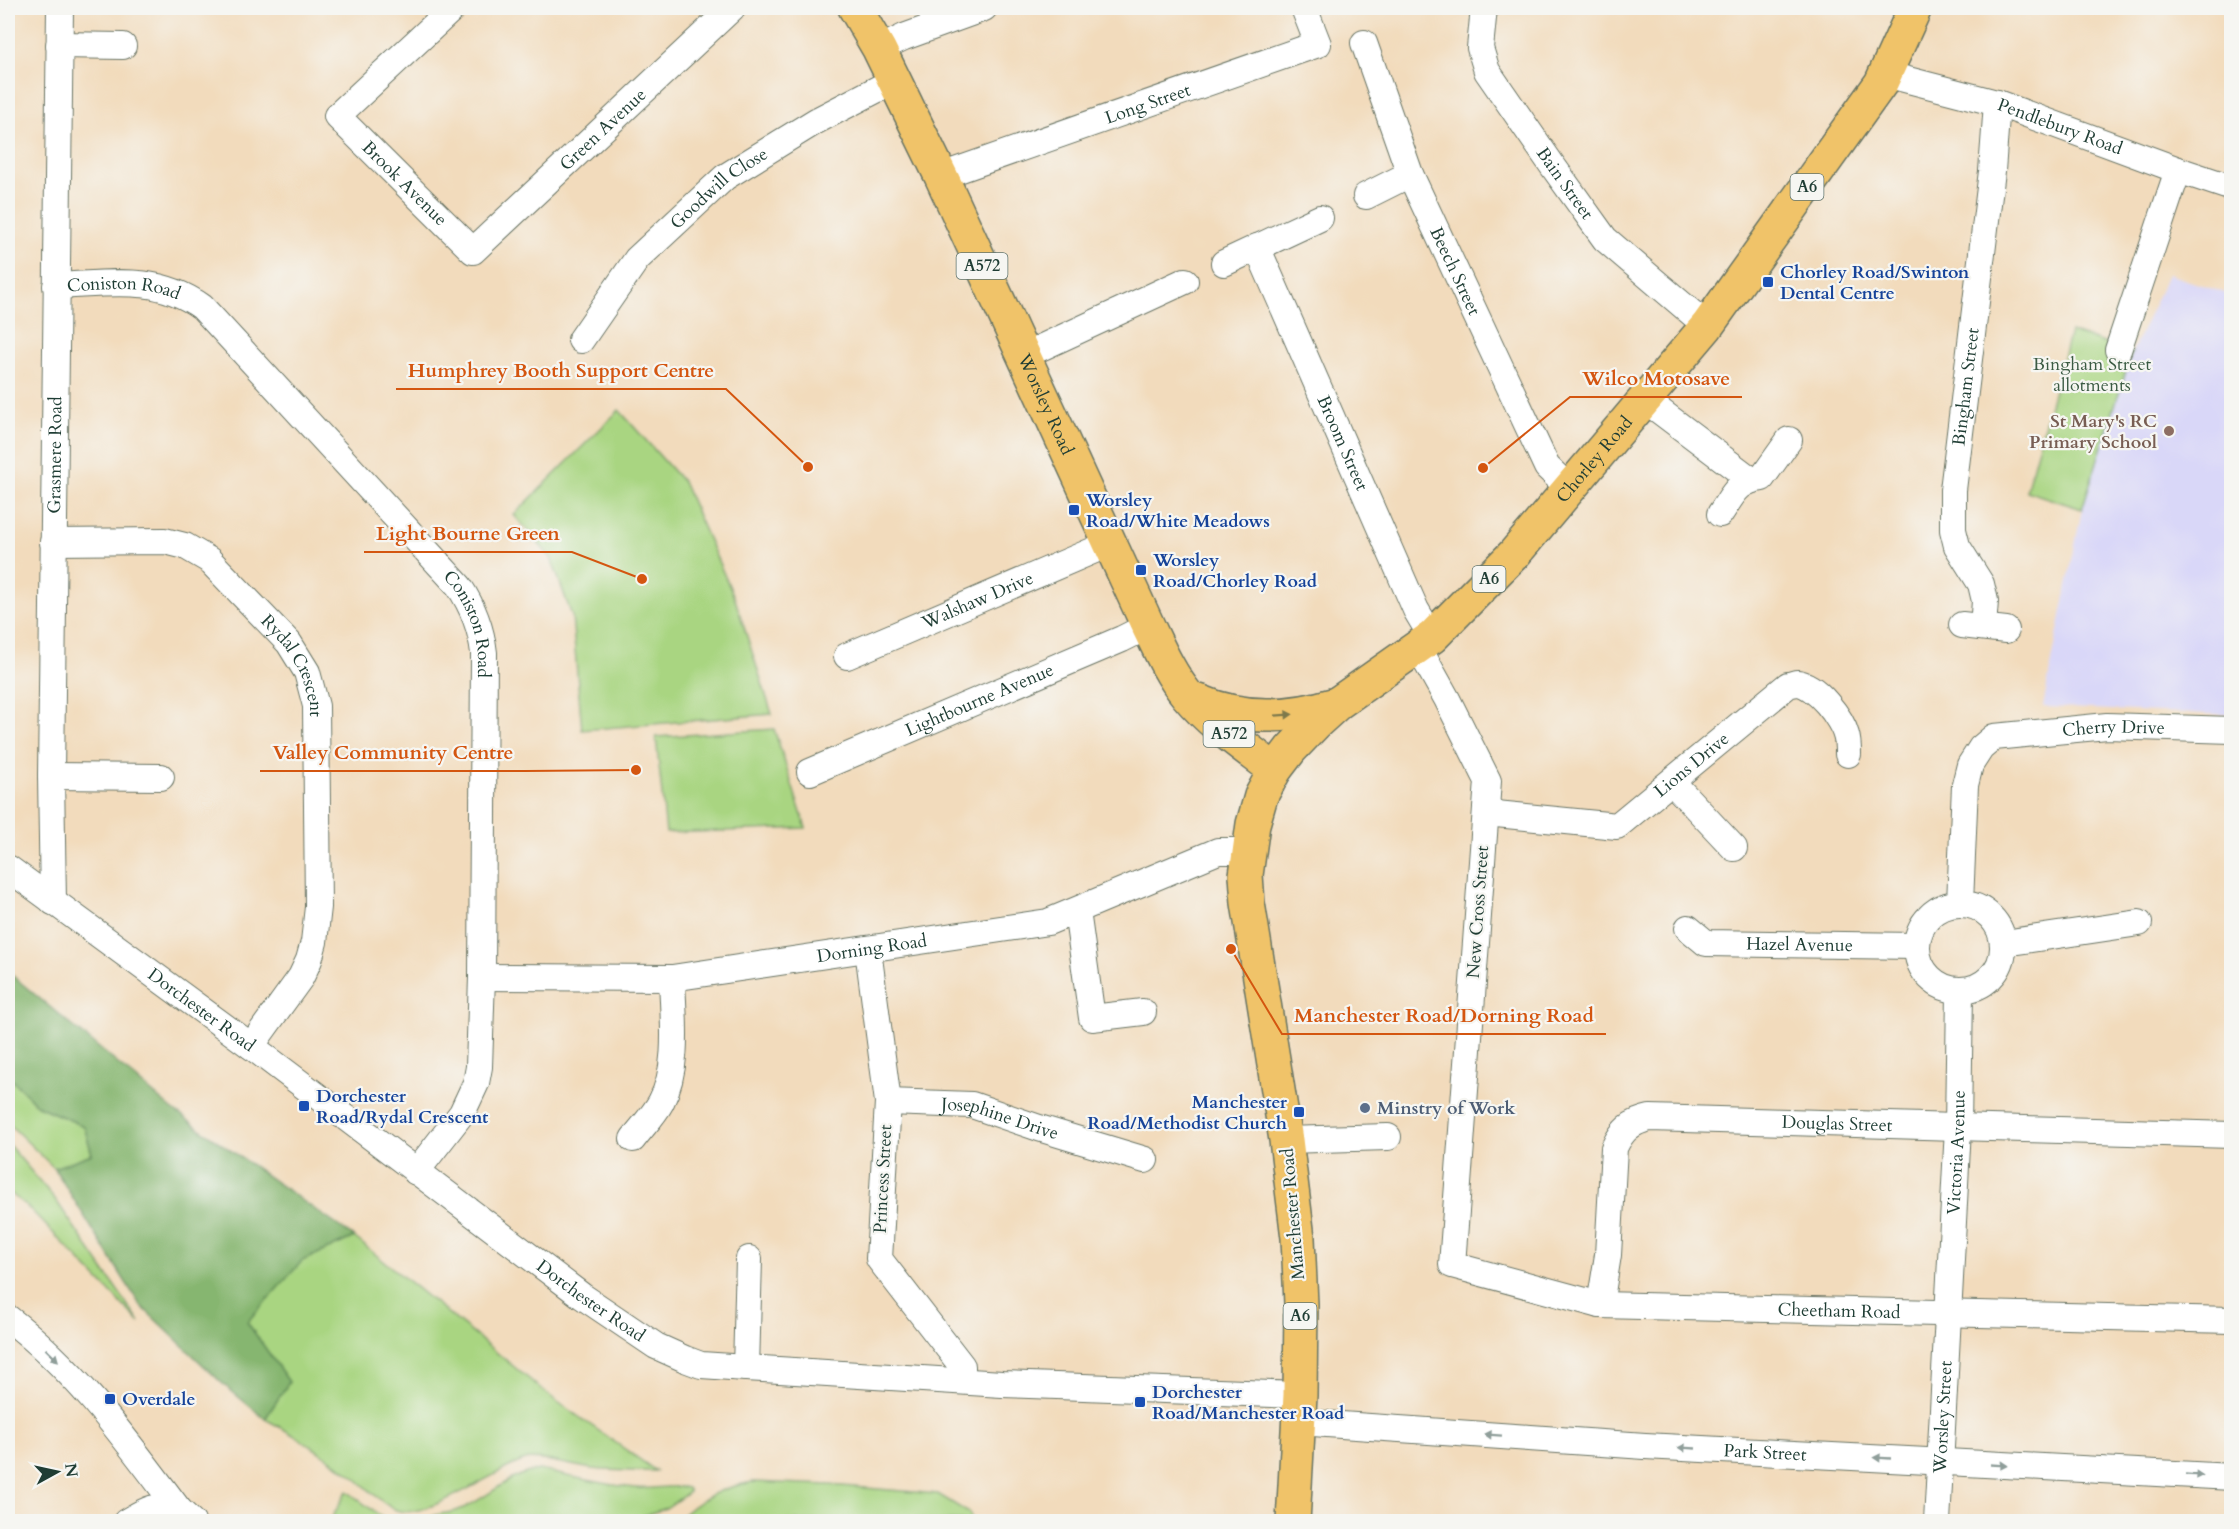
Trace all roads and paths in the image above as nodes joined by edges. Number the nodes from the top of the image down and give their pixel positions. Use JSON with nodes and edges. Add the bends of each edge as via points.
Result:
{"nodes":[{"id":1,"x":60,"y":8,"type":"edge"},
{"id":2,"x":453,"y":8,"type":"edge"},
{"id":3,"x":732,"y":8,"type":"edge"},
{"id":4,"x":855,"y":8,"type":"edge"},
{"id":5,"x":984,"y":8,"type":"edge"},
{"id":6,"x":1304,"y":8,"type":"edge"},
{"id":7,"x":1484,"y":8,"type":"edge"},
{"id":8,"x":1916,"y":8,"type":"edge"},
{"id":9,"x":1364,"y":43,"type":"dead end"},
{"id":10,"x":59,"y":45,"type":"junction"},
{"id":11,"x":123,"y":46,"type":"dead end"},
{"id":12,"x":879,"y":49,"type":"junction"},
{"id":13,"x":1885,"y":74,"type":"junction"},
{"id":14,"x":895,"y":80,"type":"junction"},
{"id":15,"x":1996,"y":103,"type":"junction"},
{"id":16,"x":2178,"y":170,"type":"junction"},
{"id":17,"x":1410,"y":174,"type":"junction"},
{"id":18,"x":941,"y":176,"type":"junction"},
{"id":19,"x":2232,"y":188,"type":"edge"},
{"id":20,"x":1366,"y":196,"type":"dead end"},
{"id":21,"x":1320,"y":218,"type":"dead end"},
{"id":22,"x":1257,"y":247,"type":"junction"},
{"id":23,"x":473,"y":250,"type":"joint"},
{"id":24,"x":1224,"y":263,"type":"dead end"},
{"id":25,"x":1185,"y":281,"type":"dead end"},
{"id":26,"x":56,"y":286,"type":"junction"},
{"id":27,"x":1707,"y":326,"type":"junction"},
{"id":28,"x":581,"y":340,"type":"dead end"},
{"id":29,"x":2118,"y":350,"type":"dead end"},
{"id":30,"x":1023,"y":356,"type":"junction"},
{"id":31,"x":1644,"y":399,"type":"junction"},
{"id":32,"x":1789,"y":440,"type":"dead end"},
{"id":33,"x":1750,"y":479,"type":"junction"},
{"id":34,"x":1569,"y":488,"type":"junction"},
{"id":35,"x":1720,"y":514,"type":"dead end"},
{"id":36,"x":53,"y":542,"type":"junction"},
{"id":37,"x":1111,"y":543,"type":"junction"},
{"id":38,"x":1148,"y":626,"type":"junction"},
{"id":39,"x":1984,"y":627,"type":"dead end"},
{"id":40,"x":1425,"y":642,"type":"junction"},
{"id":41,"x":847,"y":656,"type":"dead end"},
{"id":42,"x":1187,"y":695,"type":"junction"},
{"id":43,"x":1338,"y":703,"type":"junction"},
{"id":44,"x":2232,"y":730,"type":"edge"},
{"id":45,"x":1848,"y":754,"type":"dead end"},
{"id":46,"x":1275,"y":770,"type":"junction"},
{"id":47,"x":810,"y":772,"type":"dead end"},
{"id":48,"x":51,"y":776,"type":"junction"},
{"id":49,"x":160,"y":777,"type":"dead end"},
{"id":50,"x":1672,"y":782,"type":"junction"},
{"id":51,"x":1486,"y":813,"type":"junction"},
{"id":52,"x":1734,"y":848,"type":"dead end"},
{"id":53,"x":1248,"y":851,"type":"junction"},
{"id":54,"x":8,"y":868,"type":"edge"},
{"id":55,"x":53,"y":902,"type":"junction"},
{"id":56,"x":1960,"y":903,"type":"junction"},
{"id":57,"x":1077,"y":911,"type":"junction"},
{"id":58,"x":2139,"y":923,"type":"dead end"},
{"id":59,"x":1688,"y":928,"type":"dead end"},
{"id":60,"x":2004,"y":943,"type":"junction"},
{"id":61,"x":1917,"y":946,"type":"junction"},
{"id":62,"x":868,"y":950,"type":"junction"},
{"id":63,"x":482,"y":977,"type":"junction"},
{"id":64,"x":672,"y":978,"type":"junction"},
{"id":65,"x":1960,"y":991,"type":"junction"},
{"id":66,"x":1143,"y":1012,"type":"dead end"},
{"id":67,"x":251,"y":1047,"type":"junction"},
{"id":68,"x":888,"y":1102,"type":"junction"},
{"id":69,"x":1958,"y":1128,"type":"junction"},
{"id":70,"x":2232,"y":1135,"type":"edge"},
{"id":71,"x":1388,"y":1137,"type":"dead end"},
{"id":72,"x":633,"y":1139,"type":"dead end"},
{"id":73,"x":1286,"y":1140,"type":"junction"},
{"id":74,"x":1144,"y":1160,"type":"dead end"},
{"id":75,"x":416,"y":1172,"type":"junction"},
{"id":76,"x":749,"y":1259,"type":"dead end"},
{"id":77,"x":1452,"y":1265,"type":"joint"},
{"id":78,"x":1600,"y":1305,"type":"junction"},
{"id":79,"x":1948,"y":1313,"type":"junction"},
{"id":80,"x":8,"y":1318,"type":"edge"},
{"id":81,"x":2232,"y":1320,"type":"edge"},
{"id":82,"x":746,"y":1368,"type":"junction"},
{"id":83,"x":962,"y":1381,"type":"junction"},
{"id":84,"x":1299,"y":1408,"type":"junction"},
{"id":85,"x":1940,"y":1462,"type":"junction"},
{"id":86,"x":2232,"y":1477,"type":"edge"},
{"id":87,"x":186,"y":1516,"type":"edge"},
{"id":88,"x":126,"y":1521,"type":"edge"},
{"id":89,"x":1293,"y":1521,"type":"edge"},
{"id":90,"x":1937,"y":1521,"type":"edge"}],
"edges":[{"from":1,"to":10,"type":"street","name":"Grasmere Road"},
{"from":2,"to":23,"type":"street","name":"Brook Avenue","via":[[337,116]]},
{"from":3,"to":23,"type":"street","name":"Green Avenue"},
{"from":4,"to":12,"type":"main road","name":"Worsley Road","number":"A572"},
{"from":5,"to":12,"type":"street"},
{"from":6,"to":18,"type":"street","name":"Long Street","via":[[1318,44]]},
{"from":7,"to":27,"type":"street","name":"Bain Street","via":[[1480,48],[1487,71],[1545,156],[1605,240]]},
{"from":8,"to":13,"type":"main road","name":"Chorley Road","number":"A6"},
{"from":9,"to":17,"type":"street","name":"Beech Street"},
{"from":10,"to":11,"type":"street"},
{"from":10,"to":26,"type":"street","name":"Grasmere Road"},
{"from":12,"to":14,"type":"main road","name":"Worsley Road","number":"A572"},
{"from":13,"to":15,"type":"street","name":"Pendlebury Road"},
{"from":13,"to":27,"type":"main road","name":"Chorley Road","number":"A6"},
{"from":14,"to":18,"type":"main road","name":"Worsley Road","number":"A572"},
{"from":14,"to":28,"type":"street","name":"Goodwill Close","via":[[816,121],[725,177],[637,259]]},
{"from":15,"to":16,"type":"street","name":"Pendlebury Road"},
{"from":15,"to":39,"type":"street","name":"Bingham Street","via":[[1992,171],[1953,489],[1953,530],[1957,546],[1981,584]]},
{"from":16,"to":19,"type":"street","name":"Pendlebury Road"},
{"from":16,"to":29,"type":"street"},
{"from":17,"to":20,"type":"street"},
{"from":17,"to":34,"type":"street","name":"Beech Street","via":[[1547,467]]},
{"from":18,"to":30,"type":"main road","name":"Worsley Road","number":"A572"},
{"from":21,"to":22,"type":"street"},
{"from":22,"to":24,"type":"street"},
{"from":22,"to":40,"type":"street","name":"Broom Street","via":[[1416,610]]},
{"from":25,"to":30,"type":"street"},
{"from":26,"to":36,"type":"street","name":"Grasmere Road"},
{"from":26,"to":63,"type":"street","name":"Coniston Road","via":[[147,283],[178,292],[202,307],[469,600],[484,653]]},
{"from":27,"to":31,"type":"main road","name":"Chorley Road","number":"A6"},
{"from":30,"to":37,"type":"main road","name":"Worsley Road","number":"A572"},
{"from":31,"to":33,"type":"street"},
{"from":31,"to":34,"type":"main road","name":"Chorley Road","number":"A6"},
{"from":32,"to":33,"type":"street","via":[[1762,478]]},
{"from":33,"to":35,"type":"street","via":[[1741,483]]},
{"from":34,"to":40,"type":"main road","name":"Chorley Road","number":"A6","via":[[1514,554]]},
{"from":36,"to":48,"type":"street","name":"Grasmere Road"},
{"from":36,"to":67,"type":"street","name":"Rydal Crescent","via":[[165,541],[198,552],[289,643],[307,672],[317,723],[315,942],[301,977]]},
{"from":37,"to":38,"type":"main road","name":"Worsley Road","number":"A572"},
{"from":37,"to":41,"type":"street","name":"Walshaw Drive"},
{"from":38,"to":42,"type":"main road","name":"Worsley Road","number":"A572"},
{"from":38,"to":47,"type":"street","name":"Lightbourne Avenue"},
{"from":40,"to":43,"type":"main road","name":"Chorley Road","number":"A6"},
{"from":40,"to":51,"type":"street","name":"New Cross Street","via":[[1447,699],[1488,782]]},
{"from":42,"to":43,"type":"main road","one_way":true,"via":[[1228,711],[1257,716],[1299,714]]},
{"from":42,"to":46,"type":"main road","name":"Worsley Road","number":"A572"},
{"from":43,"to":46,"type":"main road","name":"Chorley Road","number":"A6"},
{"from":44,"to":56,"type":"street","name":"Cherry Drive","via":[[2107,726],[1995,737],[1981,748],[1970,765],[1965,785]]},
{"from":45,"to":50,"type":"street","name":"Lions Drive","via":[[1842,723],[1822,698],[1797,682],[1788,685]]},
{"from":46,"to":53,"type":"main road","name":"Manchester Road","number":"A6","via":[[1262,796]]},
{"from":48,"to":49,"type":"street"},
{"from":48,"to":55,"type":"street","name":"Grasmere Road"},
{"from":50,"to":51,"type":"street","name":"Lions Drive","via":[[1617,826]]},
{"from":50,"to":52,"type":"street"},
{"from":51,"to":77,"type":"street","name":"New Cross Street"},
{"from":53,"to":57,"type":"street","name":"Dorning Road","via":[[1218,851]]},
{"from":53,"to":73,"type":"main road","name":"Manchester Road","number":"A6","via":[[1248,903]]},
{"from":54,"to":55,"type":"street","name":"Dorchester Road"},
{"from":55,"to":67,"type":"street","name":"Dorchester Road"},
{"from":56,"to":60,"type":"street","via":[[1973,905],[1994,919]]},
{"from":56,"to":61,"type":"street","via":[[1935,911],[1922,927]]},
{"from":57,"to":62,"type":"street","name":"Dorning Road","via":[[1048,922]]},
{"from":57,"to":66,"type":"street","via":[[1092,1018]]},
{"from":58,"to":60,"type":"street"},
{"from":59,"to":61,"type":"street","name":"Hazel Avenue","via":[[1706,943]]},
{"from":60,"to":65,"type":"street","via":[[2000,964],[1988,982]]},
{"from":61,"to":65,"type":"street","via":[[1919,960],[1934,982]]},
{"from":62,"to":64,"type":"street","name":"Dorning Road"},
{"from":62,"to":68,"type":"street","name":"Princess Street"},
{"from":63,"to":64,"type":"street","name":"Dorning Road"},
{"from":63,"to":75,"type":"street","name":"Coniston Road","via":[[476,1083],[462,1113]]},
{"from":64,"to":72,"type":"street","via":[[672,1068],[668,1086]]},
{"from":65,"to":69,"type":"street","name":"Victoria Avenue"},
{"from":67,"to":75,"type":"street","name":"Dorchester Road"},
{"from":68,"to":74,"type":"street","name":"Josephine Drive","via":[[972,1105]]},
{"from":68,"to":83,"type":"street","name":"Princess Street","via":[[879,1259],[962,1366]]},
{"from":69,"to":70,"type":"street","name":"Douglas Street"},
{"from":69,"to":78,"type":"street","name":"Douglas Street","via":[[1638,1120],[1619,1136],[1614,1148],[1608,1255]]},
{"from":69,"to":79,"type":"street","name":"Victoria Avenue"},
{"from":71,"to":73,"type":"street"},
{"from":73,"to":84,"type":"main road","name":"Manchester Road","number":"A6","via":[[1298,1238]]},
{"from":75,"to":82,"type":"street","name":"Dorchester Road","via":[[656,1346],[701,1365]]},
{"from":76,"to":82,"type":"street"},
{"from":77,"to":78,"type":"street","name":"Cheetham Road"},
{"from":78,"to":79,"type":"street","name":"Cheetham Road"},
{"from":79,"to":81,"type":"street","name":"Cheetham Road"},
{"from":79,"to":85,"type":"street","name":"Worsley Street"},
{"from":80,"to":87,"type":"street","one_way":true,"via":[[35,1339],[91,1396]]},
{"from":82,"to":83,"type":"street","name":"Dorchester Road"},
{"from":83,"to":84,"type":"street","name":"Dorchester Road"},
{"from":85,"to":84,"type":"street","name":"Park Street","one_way":true,"via":[[1645,1446]]},
{"from":84,"to":89,"type":"main road","name":"Manchester Road","number":"A6"},
{"from":85,"to":86,"type":"street","name":"Park Street","one_way":true},
{"from":85,"to":90,"type":"street","name":"Worsley Street"},
{"from":87,"to":88,"type":"street","via":[[165,1506]]}]}
